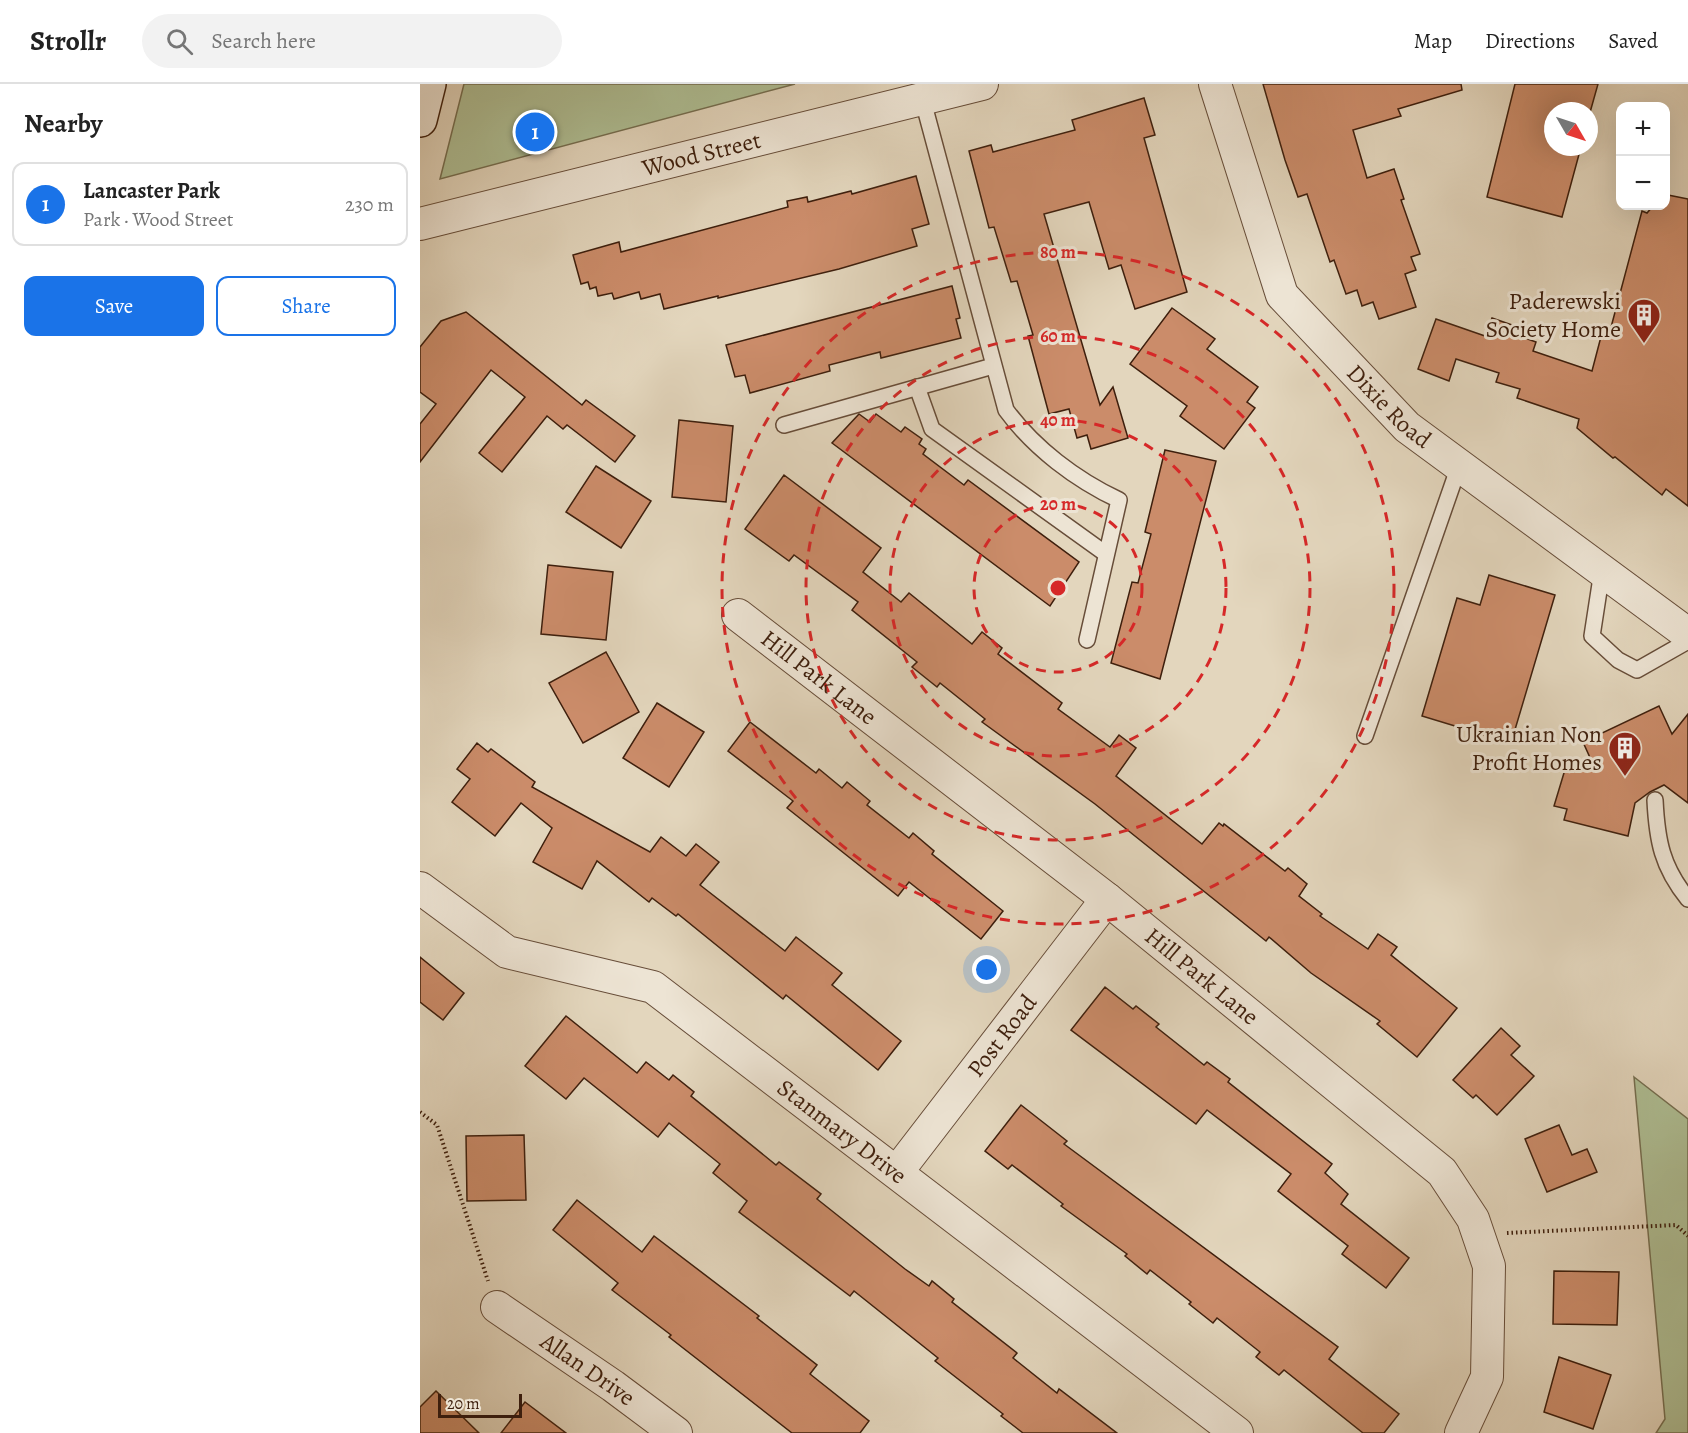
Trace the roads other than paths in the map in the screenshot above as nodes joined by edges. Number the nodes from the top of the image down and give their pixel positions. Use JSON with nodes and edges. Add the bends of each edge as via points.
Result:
{"nodes":[{"id":1,"x":429,"y":84,"type":"edge"},
{"id":2,"x":982,"y":84,"type":"edge"},
{"id":3,"x":1215,"y":84,"type":"edge"},
{"id":4,"x":922,"y":101,"type":"junction"},
{"id":5,"x":420,"y":120,"type":"edge"},
{"id":6,"x":420,"y":224,"type":"edge"},
{"id":7,"x":993,"y":366,"type":"junction"},
{"id":8,"x":917,"y":387,"type":"junction"},
{"id":9,"x":784,"y":425,"type":"dead end"},
{"id":10,"x":1459,"y":466,"type":"junction"},
{"id":11,"x":1106,"y":554,"type":"junction"},
{"id":12,"x":1602,"y":571,"type":"junction"},
{"id":13,"x":738,"y":615,"type":"dead end"},
{"id":14,"x":1688,"y":634,"type":"edge"},
{"id":15,"x":1087,"y":640,"type":"dead end"},
{"id":16,"x":1688,"y":640,"type":"edge"},
{"id":17,"x":1365,"y":736,"type":"dead end"},
{"id":18,"x":1655,"y":800,"type":"dead end"},
{"id":19,"x":420,"y":888,"type":"edge"},
{"id":20,"x":1107,"y":899,"type":"junction"},
{"id":21,"x":1688,"y":899,"type":"edge"},
{"id":22,"x":897,"y":1173,"type":"junction"},
{"id":23,"x":497,"y":1308,"type":"road end"},
{"id":24,"x":676,"y":1433,"type":"edge"},
{"id":25,"x":1237,"y":1433,"type":"edge"},
{"id":26,"x":1461,"y":1433,"type":"edge"}],
"edges":[{"from":1,"to":5,"type":"main road"},
{"from":2,"to":4,"type":"street","name":"Wood Street"},
{"from":3,"to":10,"type":"street","name":"Dixie Road","via":[[1282,295],[1407,427]]},
{"from":4,"to":6,"type":"street","name":"Wood Street"},
{"from":4,"to":7,"type":"lane"},
{"from":7,"to":8,"type":"lane"},
{"from":7,"to":11,"type":"lane","via":[[1006,410],[1022,431],[1090,487],[1119,500]]},
{"from":8,"to":9,"type":"lane"},
{"from":8,"to":11,"type":"lane","via":[[932,429]]},
{"from":10,"to":12,"type":"street","name":"Dixie Road"},
{"from":10,"to":17,"type":"lane"},
{"from":11,"to":15,"type":"lane"},
{"from":12,"to":14,"type":"street","name":"Dixie Road"},
{"from":12,"to":16,"type":"lane","via":[[1592,636],[1618,660],[1637,670]]},
{"from":13,"to":20,"type":"street","name":"Hill Park Lane"},
{"from":18,"to":21,"type":"lane","via":[[1663,859]]},
{"from":19,"to":22,"type":"street","name":"Stanmary Drive","via":[[507,952],[653,987]]},
{"from":20,"to":22,"type":"street","name":"Post Road"},
{"from":20,"to":26,"type":"street","name":"Hill Park Lane","via":[[1442,1172],[1473,1219],[1489,1266],[1487,1377]]},
{"from":22,"to":25,"type":"street","name":"Stanmary Drive"},
{"from":23,"to":24,"type":"street","name":"Allan Drive"}]}
